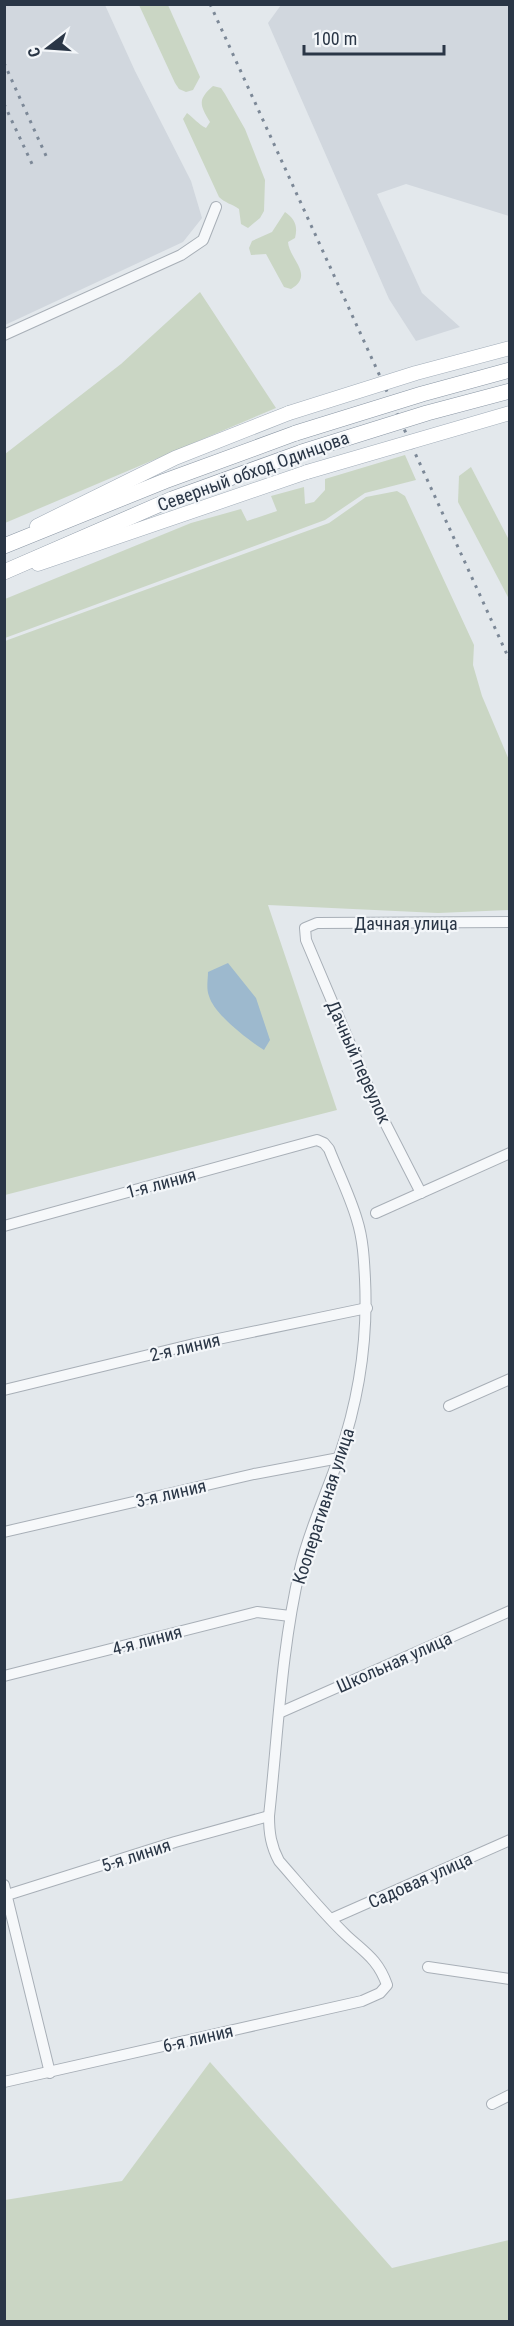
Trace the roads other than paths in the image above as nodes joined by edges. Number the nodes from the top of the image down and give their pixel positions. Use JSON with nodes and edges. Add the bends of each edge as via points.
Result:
{"nodes":[{"id":1,"x":216,"y":207,"type":"dead end"},
{"id":2,"x":4,"y":335,"type":"edge"},
{"id":3,"x":510,"y":348,"type":"edge"},
{"id":4,"x":510,"y":370,"type":"edge"},
{"id":5,"x":510,"y":391,"type":"edge"},
{"id":6,"x":510,"y":413,"type":"edge"},
{"id":7,"x":4,"y":544,"type":"edge"},
{"id":8,"x":4,"y":574,"type":"edge"},
{"id":9,"x":510,"y":922,"type":"edge"},
{"id":10,"x":304,"y":928,"type":"joint"},
{"id":11,"x":317,"y":1140,"type":"joint"},
{"id":12,"x":510,"y":1153,"type":"edge"},
{"id":13,"x":421,"y":1193,"type":"junction"},
{"id":14,"x":376,"y":1213,"type":"dead end"},
{"id":15,"x":4,"y":1226,"type":"edge"},
{"id":16,"x":367,"y":1308,"type":"junction"},
{"id":17,"x":510,"y":1379,"type":"edge"},
{"id":18,"x":4,"y":1390,"type":"edge"},
{"id":19,"x":449,"y":1406,"type":"dead end"},
{"id":20,"x":339,"y":1458,"type":"junction"},
{"id":21,"x":4,"y":1532,"type":"edge"},
{"id":22,"x":510,"y":1611,"type":"edge"},
{"id":23,"x":290,"y":1616,"type":"junction"},
{"id":24,"x":4,"y":1676,"type":"edge"},
{"id":25,"x":279,"y":1713,"type":"junction"},
{"id":26,"x":268,"y":1816,"type":"junction"},
{"id":27,"x":510,"y":1840,"type":"edge"},
{"id":28,"x":5,"y":1892,"type":"edge"},
{"id":29,"x":332,"y":1919,"type":"junction"},
{"id":30,"x":428,"y":1967,"type":"dead end"},
{"id":31,"x":510,"y":1979,"type":"edge"},
{"id":32,"x":387,"y":1985,"type":"joint"},
{"id":33,"x":50,"y":2073,"type":"junction"},
{"id":34,"x":4,"y":2082,"type":"edge"},
{"id":35,"x":510,"y":2095,"type":"edge"},
{"id":36,"x":492,"y":2104,"type":"dead end"}],
"edges":[{"from":1,"to":2,"type":"street","via":[[203,240],[181,255]]},
{"from":3,"to":7,"type":"main road","bridge":true,"via":[[289,413],[136,476]]},
{"from":4,"to":7,"type":"highway","name":"Северный обход Одинцова","bridge":true,"via":[[296,433]]},
{"from":5,"to":8,"type":"highway","name":"Северный обход Одинцова","bridge":true,"via":[[302,452],[172,499]]},
{"from":6,"to":8,"type":"main road","bridge":true,"via":[[306,472]]},
{"from":9,"to":10,"type":"street","name":"Дачная улица","via":[[317,923]]},
{"from":10,"to":13,"type":"street","name":"Дачный переулок","via":[[376,1105]]},
{"from":11,"to":15,"type":"street","name":"1-я линия"},
{"from":11,"to":16,"type":"street","name":"Кооперативная улица","via":[[329,1149],[357,1220]]},
{"from":12,"to":13,"type":"street"},
{"from":13,"to":14,"type":"street"},
{"from":16,"to":18,"type":"street","name":"2-я линия","via":[[194,1344]]},
{"from":16,"to":20,"type":"street","name":"Кооперативная улица","via":[[363,1367]]},
{"from":17,"to":19,"type":"street"},
{"from":20,"to":21,"type":"street","name":"3-я линия"},
{"from":20,"to":23,"type":"street","name":"Кооперативная улица","via":[[312,1527]]},
{"from":22,"to":25,"type":"street","name":"Школьная улица"},
{"from":23,"to":24,"type":"street","name":"4-я линия","via":[[257,1612]]},
{"from":23,"to":25,"type":"street","name":"Кооперативная улица"},
{"from":25,"to":26,"type":"street","name":"Кооперативная улица"},
{"from":26,"to":28,"type":"street","name":"5-я линия"},
{"from":26,"to":29,"type":"street","name":"Кооперативная улица","via":[[272,1848],[279,1861]]},
{"from":27,"to":29,"type":"street","name":"Садовая улица"},
{"from":28,"to":33,"type":"street"},
{"from":29,"to":32,"type":"street","name":"Кооперативная улица","via":[[371,1956]]},
{"from":30,"to":31,"type":"street"},
{"from":32,"to":33,"type":"street","name":"6-я линия","via":[[362,2001]]},
{"from":33,"to":34,"type":"street","name":"6-я линия"},
{"from":35,"to":36,"type":"street"}]}
